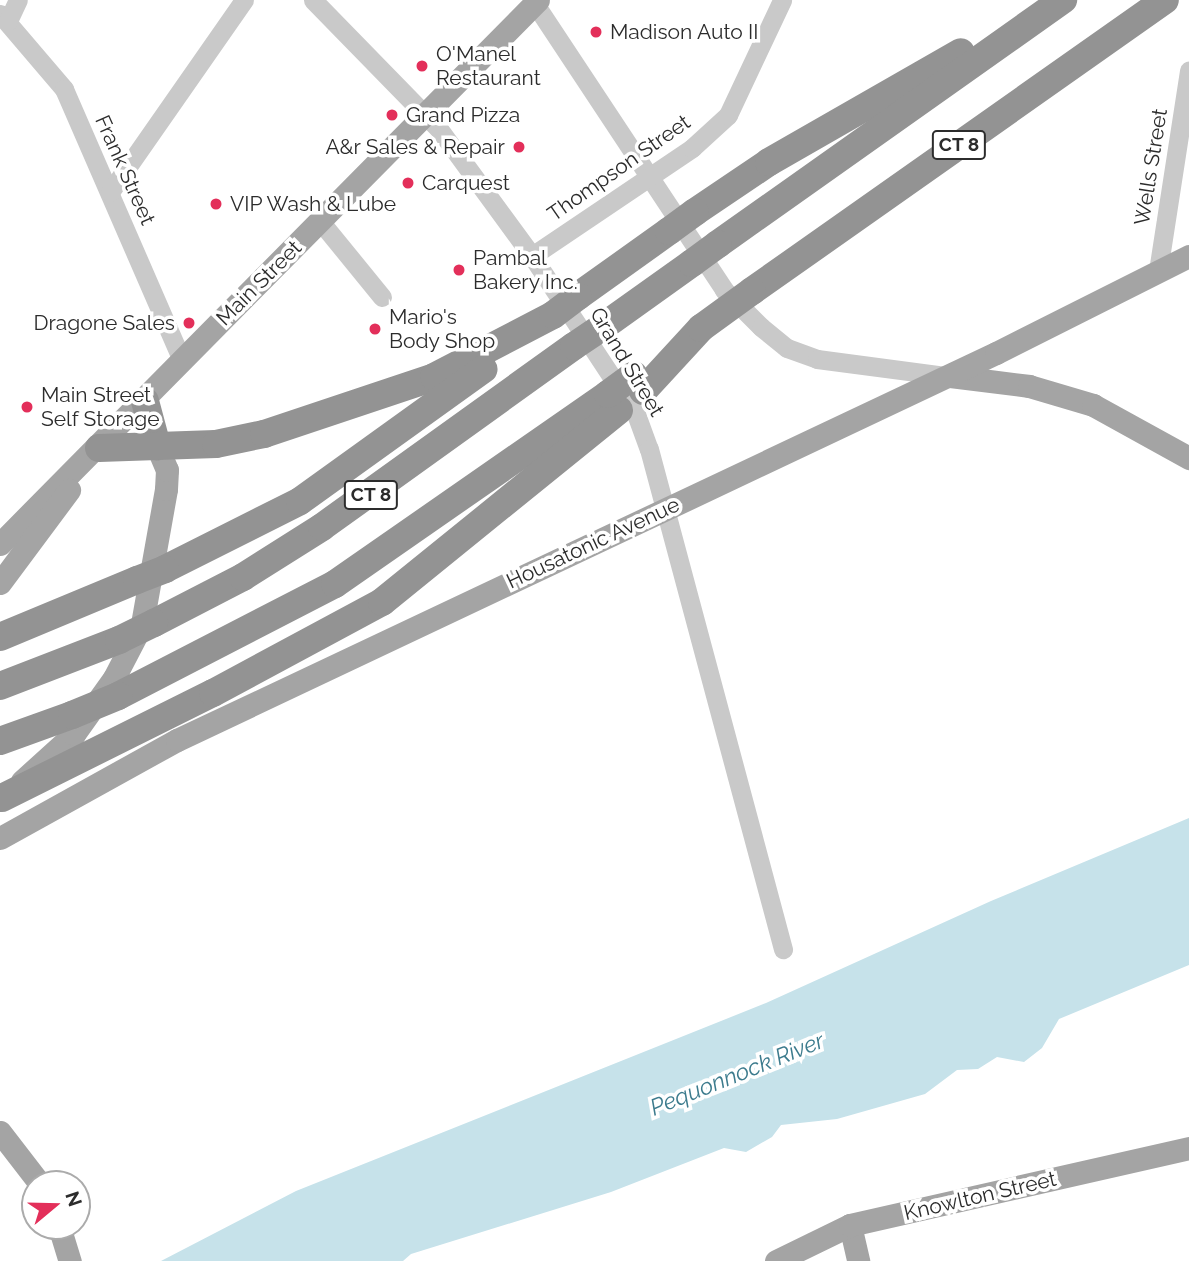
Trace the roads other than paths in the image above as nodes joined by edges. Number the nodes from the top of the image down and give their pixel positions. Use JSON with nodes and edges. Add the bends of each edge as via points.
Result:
{"nodes":[{"id":1,"x":18,"y":0,"type":"edge"},
{"id":2,"x":244,"y":0,"type":"edge"},
{"id":3,"x":313,"y":0,"type":"edge"},
{"id":4,"x":782,"y":0,"type":"edge"},
{"id":5,"x":1056,"y":0,"type":"edge"},
{"id":6,"x":1063,"y":0,"type":"edge"},
{"id":7,"x":1165,"y":0,"type":"edge"},
{"id":8,"x":537,"y":2,"type":"edge"},
{"id":9,"x":4,"y":18,"type":"edge"},
{"id":10,"x":1189,"y":70,"type":"edge"},
{"id":11,"x":423,"y":112,"type":"junction"},
{"id":12,"x":652,"y":176,"type":"junction"},
{"id":13,"x":110,"y":192,"type":"junction"},
{"id":14,"x":320,"y":221,"type":"junction"},
{"id":15,"x":532,"y":256,"type":"junction"},
{"id":16,"x":1189,"y":256,"type":"edge"},
{"id":17,"x":1158,"y":271,"type":"junction"},
{"id":18,"x":382,"y":297,"type":"dead end"},
{"id":19,"x":553,"y":315,"type":"junction"},
{"id":20,"x":182,"y":360,"type":"junction"},
{"id":21,"x":947,"y":376,"type":"junction"},
{"id":22,"x":145,"y":401,"type":"junction"},
{"id":23,"x":613,"y":402,"type":"junction"},
{"id":24,"x":157,"y":446,"type":"junction"},
{"id":25,"x":99,"y":448,"type":"junction"},
{"id":26,"x":1189,"y":458,"type":"edge"},
{"id":27,"x":665,"y":509,"type":"junction"},
{"id":28,"x":3,"y":534,"type":"edge"},
{"id":29,"x":27,"y":550,"type":"junction"},
{"id":30,"x":0,"y":583,"type":"edge"},
{"id":31,"x":0,"y":637,"type":"edge"},
{"id":32,"x":0,"y":687,"type":"edge"},
{"id":33,"x":0,"y":741,"type":"edge"},
{"id":34,"x":1,"y":798,"type":"edge"},
{"id":35,"x":0,"y":838,"type":"edge"},
{"id":36,"x":783,"y":949,"type":"dead end"},
{"id":37,"x":0,"y":1132,"type":"edge"},
{"id":38,"x":1189,"y":1148,"type":"edge"},
{"id":39,"x":29,"y":1170,"type":"edge"},
{"id":40,"x":850,"y":1225,"type":"junction"},
{"id":41,"x":63,"y":1240,"type":"edge"},
{"id":42,"x":70,"y":1261,"type":"edge"},
{"id":43,"x":776,"y":1261,"type":"edge"},
{"id":44,"x":858,"y":1261,"type":"edge"}],
"edges":[{"from":1,"to":9,"type":"street"},
{"from":2,"to":13,"type":"street"},
{"from":3,"to":11,"type":"street","name":"Grand Street"},
{"from":4,"to":12,"type":"street","name":"Thompson Street","via":[[728,115]]},
{"from":5,"to":19,"type":"highway","bridge":true,"via":[[769,162]]},
{"from":6,"to":32,"type":"highway","number":"CT 8","bridge":true,"via":[[313,534],[120,640]]},
{"from":7,"to":23,"type":"highway","number":"CT 8","bridge":true,"via":[[701,328]]},
{"from":8,"to":11,"type":"main road","name":"Main Street"},
{"from":8,"to":12,"type":"street"},
{"from":9,"to":13,"type":"street","name":"Frank Street","via":[[64,89]]},
{"from":10,"to":17,"type":"street","name":"Wells Street"},
{"from":11,"to":14,"type":"main road","name":"Main Street"},
{"from":11,"to":15,"type":"street","name":"Grand Street"},
{"from":12,"to":15,"type":"street","name":"Thompson Street"},
{"from":12,"to":21,"type":"street","via":[[724,290],[787,348],[817,359]]},
{"from":13,"to":20,"type":"street","name":"Frank Street"},
{"from":14,"to":18,"type":"street"},
{"from":14,"to":20,"type":"main road","name":"Main Street"},
{"from":15,"to":27,"type":"street","name":"Grand Street","via":[[636,414]]},
{"from":16,"to":17,"type":"main road","name":"Housatonic Avenue"},
{"from":17,"to":21,"type":"main road","name":"Housatonic Avenue"},
{"from":19,"to":24,"type":"highway","via":[[450,370],[308,421],[233,441]]},
{"from":19,"to":31,"type":"highway","bridge":true,"via":[[300,501],[165,569]]},
{"from":20,"to":22,"type":"main road","name":"Main Street"},
{"from":21,"to":26,"type":"main road","via":[[1029,386],[1093,405]]},
{"from":21,"to":27,"type":"main road","name":"Housatonic Avenue"},
{"from":22,"to":24,"type":"highway"},
{"from":22,"to":25,"type":"main road","name":"Main Street"},
{"from":23,"to":33,"type":"highway","number":"CT 8","bridge":true,"via":[[335,584],[118,696]]},
{"from":23,"to":34,"type":"highway","via":[[382,602],[213,693]]},
{"from":24,"to":25,"type":"highway"},
{"from":24,"to":34,"type":"main road","via":[[167,470],[166,489],[142,624],[114,678],[74,734]]},
{"from":25,"to":28,"type":"main road","name":"Main Street"},
{"from":25,"to":29,"type":"main road","name":"Main Street"},
{"from":27,"to":35,"type":"main road","name":"Housatonic Avenue","via":[[177,740]]},
{"from":27,"to":36,"type":"street","name":"Grand Street"},
{"from":28,"to":29,"type":"street"},
{"from":29,"to":30,"type":"main road","name":"Main Street"},
{"from":37,"to":39,"type":"main road"},
{"from":38,"to":40,"type":"main road","name":"Knowlton Street"},
{"from":40,"to":43,"type":"main road","name":"Knowlton Street"},
{"from":40,"to":44,"type":"main road"},
{"from":41,"to":42,"type":"main road"}]}
